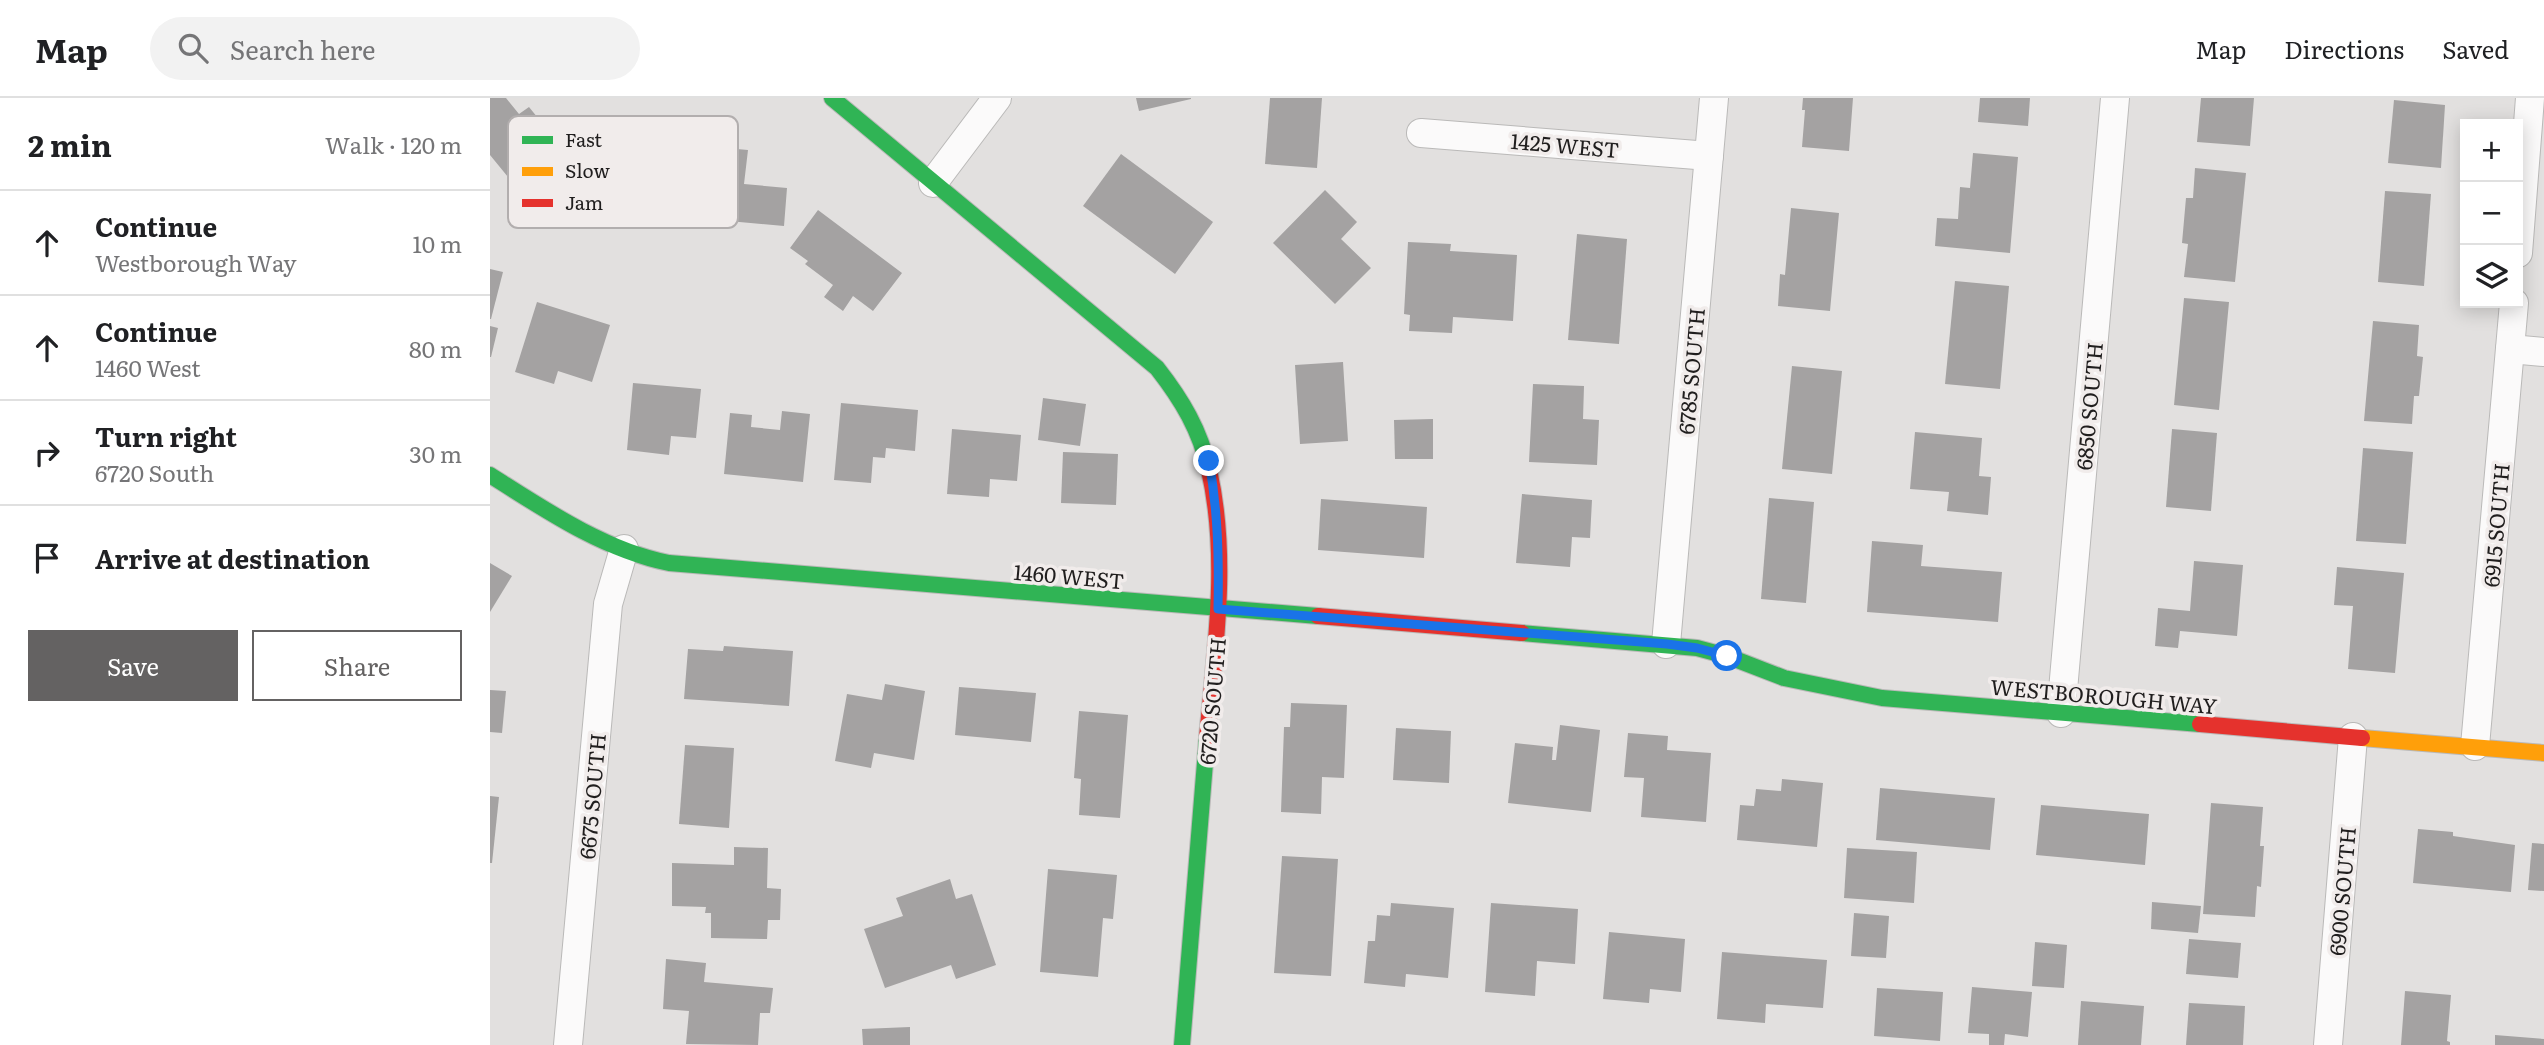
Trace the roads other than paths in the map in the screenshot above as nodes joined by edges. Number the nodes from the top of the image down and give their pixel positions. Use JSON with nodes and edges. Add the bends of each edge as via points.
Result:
{"nodes":[{"id":1,"x":832,"y":98,"type":"edge"},
{"id":2,"x":996,"y":98,"type":"edge"},
{"id":3,"x":1714,"y":98,"type":"edge"},
{"id":4,"x":2115,"y":98,"type":"edge"},
{"id":5,"x":2530,"y":98,"type":"edge"},
{"id":6,"x":1421,"y":133,"type":"dead end"},
{"id":7,"x":1709,"y":156,"type":"junction"},
{"id":8,"x":933,"y":183,"type":"junction"},
{"id":9,"x":2519,"y":245,"type":"edge"},
{"id":10,"x":2514,"y":308,"type":"edge"},
{"id":11,"x":2510,"y":349,"type":"junction"},
{"id":12,"x":2544,"y":352,"type":"edge"},
{"id":13,"x":490,"y":475,"type":"edge"},
{"id":14,"x":624,"y":549,"type":"junction"},
{"id":15,"x":1218,"y":609,"type":"junction"},
{"id":16,"x":1667,"y":644,"type":"junction"},
{"id":17,"x":2061,"y":713,"type":"junction"},
{"id":18,"x":2353,"y":737,"type":"junction"},
{"id":19,"x":2475,"y":746,"type":"junction"},
{"id":20,"x":2544,"y":753,"type":"edge"},
{"id":21,"x":568,"y":1045,"type":"edge"},
{"id":22,"x":1182,"y":1045,"type":"edge"},
{"id":23,"x":2328,"y":1045,"type":"edge"}],
"edges":[{"from":1,"to":8,"type":"street","name":"6720 SOUTH"},
{"from":2,"to":8,"type":"street"},
{"from":3,"to":7,"type":"street","name":"6785 SOUTH"},
{"from":4,"to":17,"type":"street","name":"6850 SOUTH"},
{"from":5,"to":9,"type":"street"},
{"from":6,"to":7,"type":"street","name":"1425 WEST"},
{"from":7,"to":16,"type":"street","name":"6785 SOUTH"},
{"from":8,"to":15,"type":"street","name":"6720 SOUTH","via":[[1157,368],[1188,410],[1209,461],[1217,503]]},
{"from":10,"to":11,"type":"street","name":"6915 SOUTH"},
{"from":11,"to":12,"type":"street"},
{"from":11,"to":19,"type":"street","name":"6915 SOUTH"},
{"from":13,"to":14,"type":"street","name":"1460 WEST","via":[[541,508]]},
{"from":14,"to":15,"type":"street","name":"1460 WEST","via":[[698,567]]},
{"from":14,"to":21,"type":"street","name":"6675 SOUTH","via":[[608,604]]},
{"from":15,"to":16,"type":"street","name":"1460 WEST"},
{"from":15,"to":22,"type":"street","name":"6720 SOUTH"},
{"from":16,"to":17,"type":"street","name":"WESTBOROUGH WAY","via":[[1727,656],[1784,678],[1838,691]]},
{"from":17,"to":18,"type":"street","name":"WESTBOROUGH WAY"},
{"from":18,"to":19,"type":"street","name":"WESTBOROUGH WAY"},
{"from":18,"to":23,"type":"street","name":"6900 SOUTH"},
{"from":19,"to":20,"type":"street","name":"WESTBOROUGH WAY"}]}
